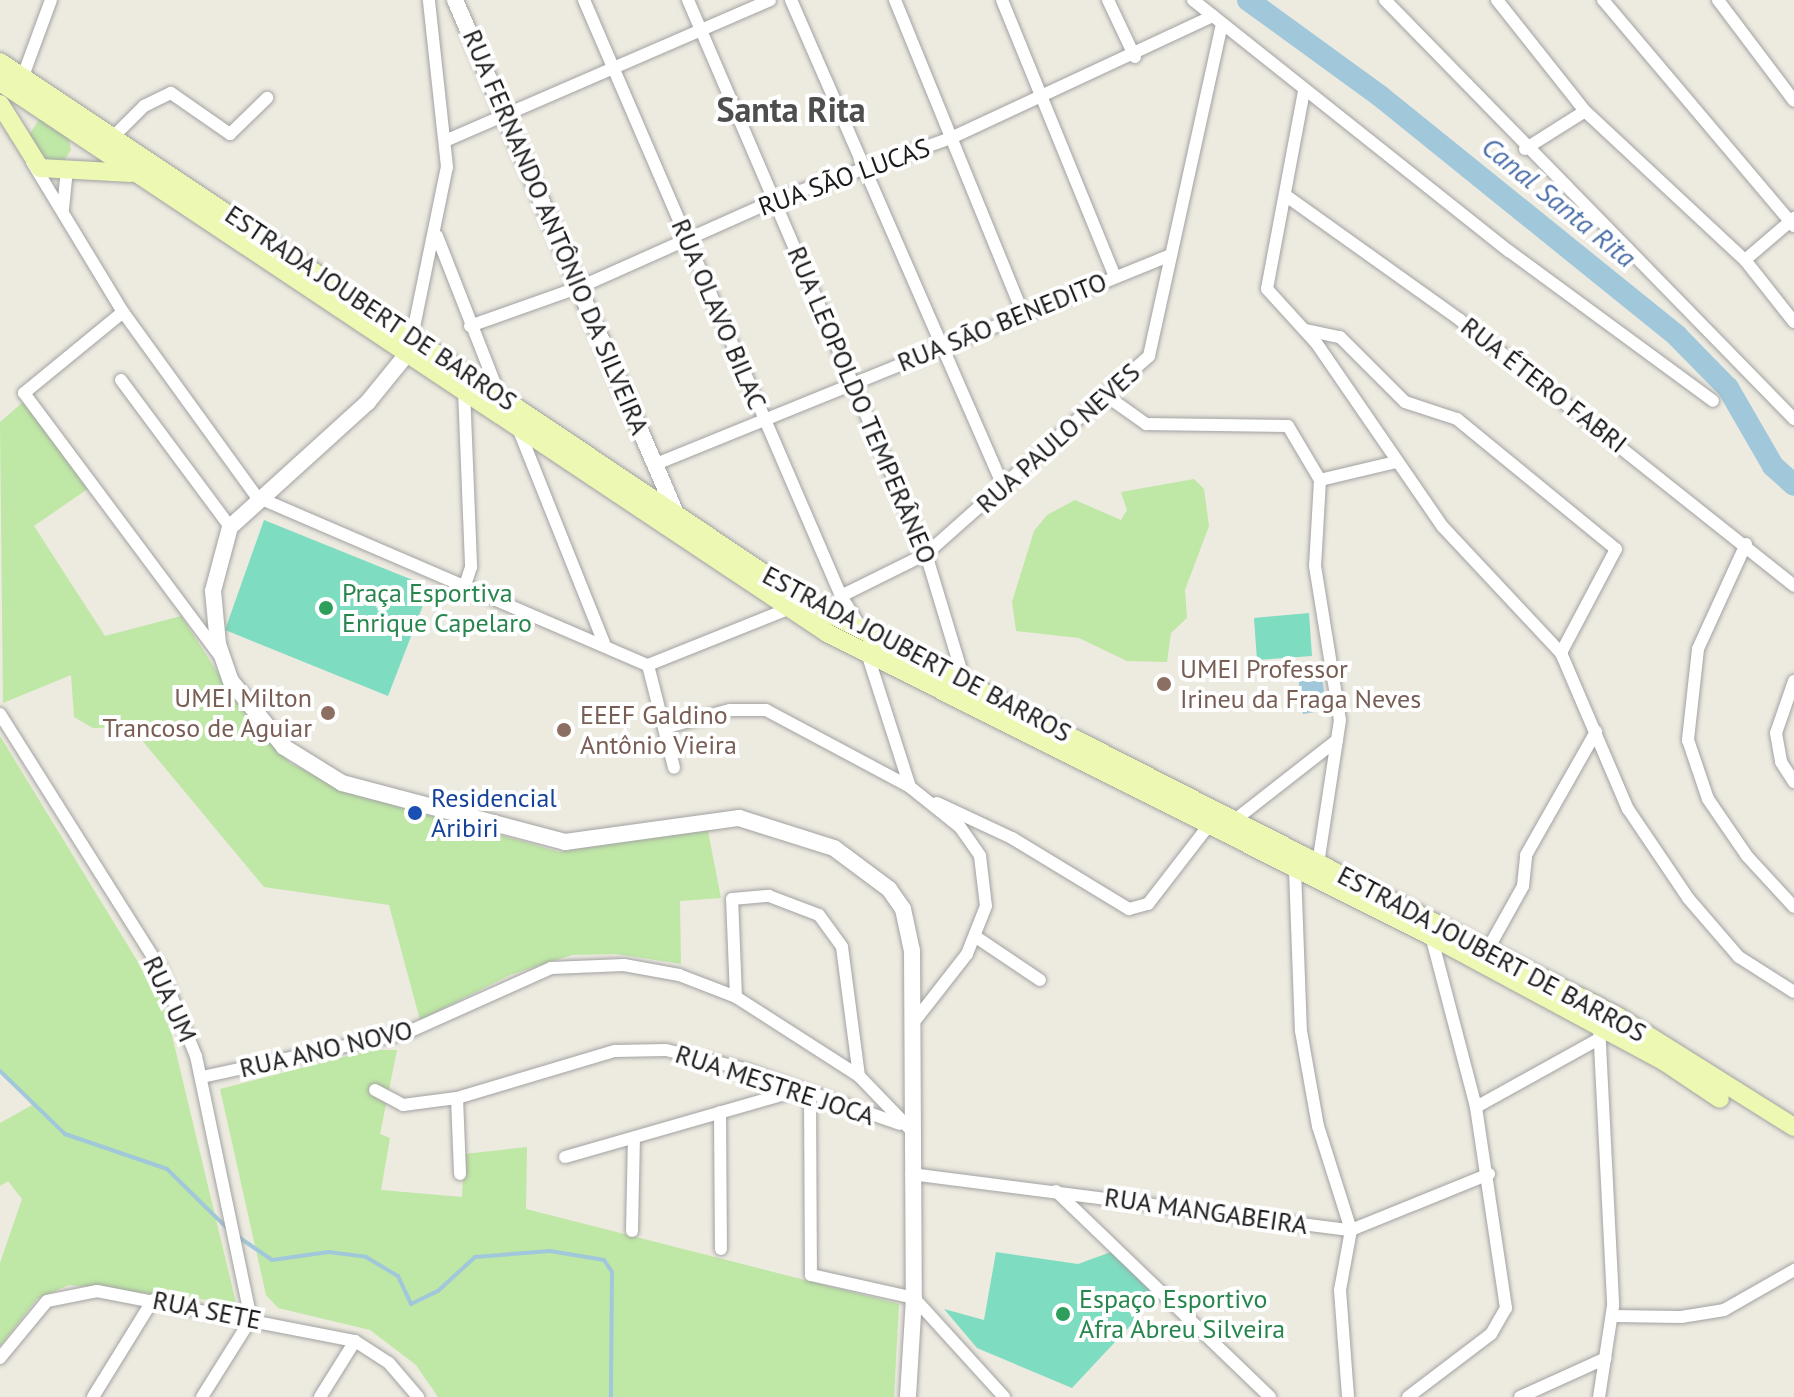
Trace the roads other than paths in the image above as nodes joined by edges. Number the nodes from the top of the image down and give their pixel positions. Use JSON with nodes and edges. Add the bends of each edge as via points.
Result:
{"nodes":[{"id":1,"x":51,"y":0,"type":"edge"},
{"id":2,"x":429,"y":0,"type":"edge"},
{"id":3,"x":455,"y":0,"type":"edge"},
{"id":4,"x":584,"y":0,"type":"edge"},
{"id":5,"x":688,"y":0,"type":"edge"},
{"id":6,"x":770,"y":0,"type":"edge"},
{"id":7,"x":791,"y":0,"type":"edge"},
{"id":8,"x":895,"y":0,"type":"edge"},
{"id":9,"x":1002,"y":0,"type":"edge"},
{"id":10,"x":1108,"y":0,"type":"edge"},
{"id":11,"x":1193,"y":0,"type":"edge"},
{"id":12,"x":1385,"y":0,"type":"edge"},
{"id":13,"x":1497,"y":0,"type":"edge"},
{"id":14,"x":1603,"y":0,"type":"edge"},
{"id":15,"x":1718,"y":0,"type":"edge"},
{"id":16,"x":1218,"y":20,"type":"junction"},
{"id":17,"x":701,"y":31,"type":"junction"},
{"id":18,"x":1135,"y":57,"type":"junction"},
{"id":19,"x":0,"y":62,"type":"edge"},
{"id":20,"x":613,"y":68,"type":"junction"},
{"id":21,"x":23,"y":76,"type":"junction"},
{"id":22,"x":1794,"y":77,"type":"edge"},
{"id":23,"x":0,"y":82,"type":"edge"},
{"id":24,"x":1783,"y":87,"type":"junction"},
{"id":25,"x":1304,"y":91,"type":"junction"},
{"id":26,"x":1044,"y":95,"type":"junction"},
{"id":27,"x":267,"y":98,"type":"dead end"},
{"id":28,"x":1794,"y":101,"type":"edge"},
{"id":29,"x":0,"y":104,"type":"edge"},
{"id":30,"x":71,"y":110,"type":"junction"},
{"id":31,"x":1585,"y":111,"type":"junction"},
{"id":32,"x":503,"y":113,"type":"junction"},
{"id":33,"x":78,"y":134,"type":"junction"},
{"id":34,"x":112,"y":138,"type":"junction"},
{"id":35,"x":951,"y":138,"type":"junction"},
{"id":36,"x":447,"y":140,"type":"junction"},
{"id":37,"x":1525,"y":149,"type":"junction"},
{"id":38,"x":30,"y":159,"type":"junction"},
{"id":39,"x":67,"y":169,"type":"junction"},
{"id":40,"x":865,"y":173,"type":"junction"},
{"id":41,"x":141,"y":176,"type":"junction"},
{"id":42,"x":1285,"y":195,"type":"junction"},
{"id":43,"x":775,"y":200,"type":"junction"},
{"id":44,"x":65,"y":216,"type":"junction"},
{"id":45,"x":1793,"y":222,"type":"edge"},
{"id":46,"x":437,"y":236,"type":"junction"},
{"id":47,"x":686,"y":237,"type":"junction"},
{"id":48,"x":1171,"y":255,"type":"junction"},
{"id":49,"x":1745,"y":260,"type":"junction"},
{"id":50,"x":1115,"y":277,"type":"junction"},
{"id":51,"x":580,"y":287,"type":"junction"},
{"id":52,"x":123,"y":312,"type":"junction"},
{"id":53,"x":1024,"y":316,"type":"junction"},
{"id":54,"x":1794,"y":322,"type":"edge"},
{"id":55,"x":470,"y":326,"type":"junction"},
{"id":56,"x":1306,"y":330,"type":"junction"},
{"id":57,"x":413,"y":332,"type":"junction"},
{"id":58,"x":940,"y":349,"type":"junction"},
{"id":59,"x":407,"y":354,"type":"junction"},
{"id":60,"x":121,"y":380,"type":"dead end"},
{"id":61,"x":855,"y":381,"type":"junction"},
{"id":62,"x":464,"y":390,"type":"junction"},
{"id":63,"x":498,"y":392,"type":"junction"},
{"id":64,"x":1108,"y":397,"type":"junction"},
{"id":65,"x":1713,"y":401,"type":"dead end"},
{"id":66,"x":764,"y":418,"type":"junction"},
{"id":67,"x":1794,"y":419,"type":"edge"},
{"id":68,"x":518,"y":428,"type":"junction"},
{"id":69,"x":1396,"y":462,"type":"junction"},
{"id":70,"x":656,"y":464,"type":"junction"},
{"id":71,"x":1320,"y":480,"type":"junction"},
{"id":72,"x":1004,"y":488,"type":"junction"},
{"id":73,"x":257,"y":497,"type":"junction"},
{"id":74,"x":636,"y":499,"type":"junction"},
{"id":75,"x":678,"y":518,"type":"junction"},
{"id":76,"x":230,"y":527,"type":"junction"},
{"id":77,"x":1746,"y":544,"type":"junction"},
{"id":78,"x":926,"y":554,"type":"junction"},
{"id":79,"x":1794,"y":586,"type":"edge"},
{"id":80,"x":464,"y":589,"type":"junction"},
{"id":81,"x":841,"y":596,"type":"junction"},
{"id":82,"x":788,"y":609,"type":"junction"},
{"id":83,"x":860,"y":626,"type":"junction"},
{"id":84,"x":604,"y":643,"type":"junction"},
{"id":85,"x":867,"y":653,"type":"junction"},
{"id":86,"x":1561,"y":653,"type":"junction"},
{"id":87,"x":223,"y":661,"type":"junction"},
{"id":88,"x":648,"y":665,"type":"junction"},
{"id":89,"x":1794,"y":681,"type":"edge"},
{"id":90,"x":965,"y":683,"type":"junction"},
{"id":91,"x":0,"y":714,"type":"edge"},
{"id":92,"x":664,"y":728,"type":"junction"},
{"id":93,"x":1596,"y":732,"type":"junction"},
{"id":94,"x":1337,"y":740,"type":"junction"},
{"id":95,"x":674,"y":768,"type":"dead end"},
{"id":96,"x":1794,"y":782,"type":"edge"},
{"id":97,"x":910,"y":787,"type":"junction"},
{"id":98,"x":928,"y":801,"type":"junction"},
{"id":99,"x":1236,"y":819,"type":"junction"},
{"id":100,"x":1209,"y":825,"type":"junction"},
{"id":101,"x":1318,"y":863,"type":"junction"},
{"id":102,"x":1295,"y":870,"type":"junction"},
{"id":103,"x":1794,"y":907,"type":"edge"},
{"id":104,"x":1431,"y":936,"type":"junction"},
{"id":105,"x":976,"y":937,"type":"junction"},
{"id":106,"x":1488,"y":949,"type":"junction"},
{"id":107,"x":1040,"y":980,"type":"dead end"},
{"id":108,"x":1794,"y":992,"type":"edge"},
{"id":109,"x":736,"y":997,"type":"junction"},
{"id":110,"x":913,"y":1023,"type":"junction"},
{"id":111,"x":1598,"y":1032,"type":"junction"},
{"id":112,"x":859,"y":1076,"type":"junction"},
{"id":113,"x":202,"y":1077,"type":"junction"},
{"id":114,"x":375,"y":1090,"type":"dead end"},
{"id":115,"x":804,"y":1092,"type":"junction"},
{"id":116,"x":457,"y":1098,"type":"junction"},
{"id":117,"x":1476,"y":1107,"type":"junction"},
{"id":118,"x":720,"y":1112,"type":"junction"},
{"id":119,"x":1794,"y":1127,"type":"edge"},
{"id":120,"x":906,"y":1128,"type":"junction"},
{"id":121,"x":634,"y":1138,"type":"junction"},
{"id":122,"x":1794,"y":1140,"type":"edge"},
{"id":123,"x":565,"y":1157,"type":"dead end"},
{"id":124,"x":460,"y":1174,"type":"dead end"},
{"id":125,"x":911,"y":1174,"type":"junction"},
{"id":126,"x":1489,"y":1174,"type":"junction"},
{"id":127,"x":1056,"y":1191,"type":"junction"},
{"id":128,"x":1351,"y":1230,"type":"junction"},
{"id":129,"x":632,"y":1231,"type":"dead end"},
{"id":130,"x":721,"y":1249,"type":"dead end"},
{"id":131,"x":1794,"y":1270,"type":"edge"},
{"id":132,"x":914,"y":1298,"type":"junction"},
{"id":133,"x":153,"y":1300,"type":"junction"},
{"id":134,"x":1613,"y":1316,"type":"junction"},
{"id":135,"x":251,"y":1319,"type":"junction"},
{"id":136,"x":355,"y":1341,"type":"junction"},
{"id":137,"x":0,"y":1358,"type":"edge"},
{"id":138,"x":1606,"y":1358,"type":"junction"},
{"id":139,"x":93,"y":1397,"type":"edge"},
{"id":140,"x":202,"y":1397,"type":"edge"},
{"id":141,"x":320,"y":1397,"type":"edge"},
{"id":142,"x":418,"y":1397,"type":"edge"},
{"id":143,"x":908,"y":1397,"type":"edge"},
{"id":144,"x":1004,"y":1397,"type":"edge"},
{"id":145,"x":1270,"y":1397,"type":"edge"},
{"id":146,"x":1348,"y":1397,"type":"edge"},
{"id":147,"x":1408,"y":1397,"type":"edge"},
{"id":148,"x":1520,"y":1397,"type":"edge"},
{"id":149,"x":1599,"y":1397,"type":"edge"}],
"edges":[{"from":1,"to":21,"type":"street"},
{"from":2,"to":36,"type":"street"},
{"from":3,"to":32,"type":"street","name":"RUA FERNANDO ANTÔNIO DA SILVEIRA"},
{"from":4,"to":20,"type":"street","name":"RUA OLAVO BILAC"},
{"from":5,"to":17,"type":"street","name":"RUA LEOPOLDO TEMPERÂNEO"},
{"from":6,"to":17,"type":"street"},
{"from":7,"to":40,"type":"street"},
{"from":8,"to":35,"type":"street"},
{"from":9,"to":26,"type":"street"},
{"from":10,"to":18,"type":"street"},
{"from":11,"to":16,"type":"street"},
{"from":12,"to":37,"type":"street"},
{"from":13,"to":31,"type":"street"},
{"from":14,"to":45,"type":"street"},
{"from":15,"to":24,"type":"street"},
{"from":16,"to":18,"type":"street","name":"RUA SÃO LUCAS"},
{"from":16,"to":25,"type":"street"},
{"from":16,"to":48,"type":"street","name":"RUA PAULO NEVES"},
{"from":17,"to":20,"type":"street"},
{"from":17,"to":43,"type":"street","name":"RUA LEOPOLDO TEMPERÂNEO"},
{"from":18,"to":26,"type":"street","name":"RUA SÃO LUCAS"},
{"from":19,"to":21,"type":"main road","name":"ESTRADA JOUBERT DE BARROS"},
{"from":20,"to":32,"type":"street"},
{"from":20,"to":47,"type":"street","name":"RUA OLAVO BILAC"},
{"from":21,"to":30,"type":"main road","name":"ESTRADA JOUBERT DE BARROS"},
{"from":22,"to":24,"type":"street"},
{"from":23,"to":33,"type":"main road","name":"ESTRADA JOUBERT DE BARROS"},
{"from":24,"to":28,"type":"street"},
{"from":25,"to":42,"type":"street"},
{"from":25,"to":65,"type":"street"},
{"from":26,"to":35,"type":"street","name":"RUA SÃO LUCAS"},
{"from":26,"to":50,"type":"street"},
{"from":27,"to":34,"type":"street","via":[[230,134],[171,93],[144,106]]},
{"from":29,"to":38,"type":"main road"},
{"from":30,"to":33,"type":"main road"},
{"from":30,"to":34,"type":"main road","name":"ESTRADA JOUBERT DE BARROS"},
{"from":31,"to":37,"type":"street"},
{"from":31,"to":49,"type":"street"},
{"from":32,"to":36,"type":"street"},
{"from":32,"to":51,"type":"street","name":"RUA FERNANDO ANTÔNIO DA SILVEIRA"},
{"from":33,"to":39,"type":"main road"},
{"from":33,"to":41,"type":"main road","name":"ESTRADA JOUBERT DE BARROS"},
{"from":34,"to":57,"type":"main road","name":"ESTRADA JOUBERT DE BARROS"},
{"from":35,"to":40,"type":"street","name":"RUA SÃO LUCAS"},
{"from":35,"to":53,"type":"street"},
{"from":36,"to":46,"type":"street"},
{"from":37,"to":67,"type":"street"},
{"from":38,"to":39,"type":"main road","via":[[45,170]]},
{"from":38,"to":44,"type":"street"},
{"from":39,"to":41,"type":"main road"},
{"from":39,"to":44,"type":"street","via":[[61,195]]},
{"from":40,"to":43,"type":"street","name":"RUA SÃO LUCAS"},
{"from":40,"to":58,"type":"street"},
{"from":41,"to":59,"type":"main road","name":"ESTRADA JOUBERT DE BARROS"},
{"from":42,"to":56,"type":"street","via":[[1267,289]]},
{"from":42,"to":77,"type":"street","name":"RUA ÉTERO FABRI","via":[[1460,320]]},
{"from":43,"to":47,"type":"street","name":"RUA SÃO LUCAS"},
{"from":43,"to":61,"type":"street","name":"RUA LEOPOLDO TEMPERÂNEO"},
{"from":44,"to":52,"type":"street"},
{"from":45,"to":49,"type":"street"},
{"from":46,"to":55,"type":"street"},
{"from":46,"to":57,"type":"street"},
{"from":47,"to":51,"type":"street","name":"RUA SÃO LUCAS"},
{"from":47,"to":66,"type":"street","name":"RUA OLAVO BILAC"},
{"from":48,"to":50,"type":"street","name":"RUA SÃO BENEDITO"},
{"from":48,"to":64,"type":"street","name":"RUA PAULO NEVES","via":[[1149,356]]},
{"from":49,"to":54,"type":"street"},
{"from":50,"to":53,"type":"street","name":"RUA SÃO BENEDITO"},
{"from":51,"to":55,"type":"street","name":"RUA SÃO LUCAS"},
{"from":51,"to":70,"type":"street","name":"RUA FERNANDO ANTÔNIO DA SILVEIRA"},
{"from":52,"to":73,"type":"street"},
{"from":52,"to":87,"type":"street","via":[[24,393]]},
{"from":53,"to":58,"type":"street","name":"RUA SÃO BENEDITO"},
{"from":55,"to":63,"type":"street"},
{"from":56,"to":69,"type":"street"},
{"from":56,"to":86,"type":"street","via":[[1340,337],[1405,402],[1457,419],[1616,549]]},
{"from":57,"to":63,"type":"main road","name":"ESTRADA JOUBERT DE BARROS"},
{"from":58,"to":61,"type":"street","name":"RUA SÃO BENEDITO"},
{"from":58,"to":72,"type":"street"},
{"from":59,"to":62,"type":"main road","name":"ESTRADA JOUBERT DE BARROS"},
{"from":59,"to":73,"type":"street","via":[[368,402]]},
{"from":60,"to":76,"type":"street"},
{"from":61,"to":66,"type":"street","name":"RUA SÃO BENEDITO"},
{"from":61,"to":78,"type":"street","name":"RUA LEOPOLDO TEMPERÂNEO"},
{"from":62,"to":68,"type":"main road","name":"ESTRADA JOUBERT DE BARROS"},
{"from":62,"to":80,"type":"street","via":[[471,567]]},
{"from":63,"to":74,"type":"main road","name":"ESTRADA JOUBERT DE BARROS"},
{"from":64,"to":71,"type":"street","via":[[1146,424],[1288,426]]},
{"from":64,"to":72,"type":"street","name":"RUA PAULO NEVES"},
{"from":66,"to":70,"type":"street","name":"RUA SÃO BENEDITO"},
{"from":66,"to":81,"type":"street","name":"RUA OLAVO BILAC"},
{"from":68,"to":74,"type":"main road","name":"ESTRADA JOUBERT DE BARROS"},
{"from":68,"to":84,"type":"street"},
{"from":69,"to":71,"type":"street"},
{"from":69,"to":86,"type":"street","via":[[1443,527]]},
{"from":70,"to":74,"type":"street","name":"RUA FERNANDO ANTÔNIO DA SILVEIRA"},
{"from":70,"to":75,"type":"street","name":"RUA FERNANDO ANTÔNIO DA SILVEIRA"},
{"from":71,"to":94,"type":"street","via":[[1315,566],[1340,699]]},
{"from":72,"to":78,"type":"street","name":"RUA PAULO NEVES"},
{"from":73,"to":76,"type":"street"},
{"from":73,"to":80,"type":"street"},
{"from":74,"to":75,"type":"main road","name":"ESTRADA JOUBERT DE BARROS"},
{"from":74,"to":82,"type":"main road","name":"ESTRADA JOUBERT DE BARROS"},
{"from":75,"to":83,"type":"main road","name":"ESTRADA JOUBERT DE BARROS","via":[[805,601]]},
{"from":76,"to":87,"type":"street","via":[[213,591]]},
{"from":77,"to":79,"type":"street","name":"RUA ÉTERO FABRI"},
{"from":77,"to":103,"type":"street","via":[[1698,649],[1688,740],[1708,799],[1747,856]]},
{"from":78,"to":81,"type":"street","name":"RUA PAULO NEVES"},
{"from":78,"to":90,"type":"street","name":"RUA LEOPOLDO TEMPERÂNEO"},
{"from":80,"to":84,"type":"street"},
{"from":81,"to":83,"type":"street","name":"RUA OLAVO BILAC"},
{"from":82,"to":85,"type":"main road","name":"ESTRADA JOUBERT DE BARROS"},
{"from":82,"to":88,"type":"street"},
{"from":83,"to":90,"type":"main road","name":"ESTRADA JOUBERT DE BARROS"},
{"from":84,"to":88,"type":"street"},
{"from":85,"to":97,"type":"street"},
{"from":85,"to":100,"type":"main road","name":"ESTRADA JOUBERT DE BARROS"},
{"from":86,"to":93,"type":"street"},
{"from":87,"to":110,"type":"street","via":[[264,728],[300,761],[342,783],[544,840],[596,840],[739,818],[834,848],[876,876],[903,909],[910,931]]},
{"from":88,"to":92,"type":"street"},
{"from":89,"to":96,"type":"street","via":[[1776,733],[1781,762]]},
{"from":90,"to":99,"type":"main road","name":"ESTRADA JOUBERT DE BARROS"},
{"from":91,"to":113,"type":"street","name":"RUA UM","via":[[160,968]]},
{"from":92,"to":95,"type":"street"},
{"from":92,"to":97,"type":"street","via":[[730,710],[766,710]]},
{"from":93,"to":106,"type":"street","via":[[1526,855],[1523,886]]},
{"from":93,"to":108,"type":"street","via":[[1628,809],[1688,898],[1739,957]]},
{"from":94,"to":99,"type":"street"},
{"from":94,"to":101,"type":"street"},
{"from":97,"to":98,"type":"street"},
{"from":98,"to":100,"type":"street","via":[[964,812],[1136,910],[1148,904]]},
{"from":98,"to":105,"type":"street","via":[[960,827],[980,856],[987,885]]},
{"from":99,"to":101,"type":"main road","name":"ESTRADA JOUBERT DE BARROS"},
{"from":100,"to":102,"type":"main road","name":"ESTRADA JOUBERT DE BARROS"},
{"from":101,"to":106,"type":"main road","name":"ESTRADA JOUBERT DE BARROS"},
{"from":102,"to":104,"type":"main road","name":"ESTRADA JOUBERT DE BARROS"},
{"from":102,"to":128,"type":"street","via":[[1301,1031],[1318,1126]]},
{"from":104,"to":111,"type":"main road","name":"ESTRADA JOUBERT DE BARROS"},
{"from":104,"to":117,"type":"street"},
{"from":105,"to":107,"type":"street"},
{"from":105,"to":110,"type":"street"},
{"from":106,"to":119,"type":"main road","name":"ESTRADA JOUBERT DE BARROS","via":[[1617,1016]]},
{"from":109,"to":112,"type":"street","name":"RUA ANO NOVO"},
{"from":109,"to":112,"type":"street","via":[[730,903],[737,894],[795,902],[834,932],[848,973]]},
{"from":109,"to":113,"type":"street","name":"RUA ANO NOVO","via":[[655,969],[565,965],[521,978],[406,1033]]},
{"from":110,"to":120,"type":"street"},
{"from":111,"to":117,"type":"street"},
{"from":111,"to":122,"type":"main road","name":"ESTRADA JOUBERT DE BARROS"},
{"from":111,"to":134,"type":"street","via":[[1610,1165]]},
{"from":112,"to":120,"type":"street","name":"RUA ANO NOVO"},
{"from":113,"to":135,"type":"street","name":"RUA UM"},
{"from":114,"to":116,"type":"street","name":"RUA MESTRE JOCA","via":[[403,1105]]},
{"from":115,"to":116,"type":"street","name":"RUA MESTRE JOCA","via":[[689,1052],[644,1049],[551,1067]]},
{"from":115,"to":118,"type":"street"},
{"from":115,"to":120,"type":"street","name":"RUA MESTRE JOCA"},
{"from":115,"to":132,"type":"street","via":[[809,1270],[819,1280]]},
{"from":116,"to":124,"type":"street"},
{"from":117,"to":126,"type":"street"},
{"from":118,"to":121,"type":"street"},
{"from":118,"to":130,"type":"street"},
{"from":120,"to":125,"type":"street"},
{"from":121,"to":123,"type":"street"},
{"from":121,"to":129,"type":"street"},
{"from":125,"to":127,"type":"street","name":"RUA MANGABEIRA"},
{"from":125,"to":132,"type":"street"},
{"from":126,"to":128,"type":"street","name":"RUA MANGABEIRA"},
{"from":126,"to":147,"type":"street","via":[[1505,1313],[1491,1334]]},
{"from":127,"to":128,"type":"street","name":"RUA MANGABEIRA"},
{"from":127,"to":145,"type":"street"},
{"from":128,"to":146,"type":"street","via":[[1340,1290]]},
{"from":131,"to":134,"type":"street","via":[[1724,1310],[1681,1317]]},
{"from":132,"to":143,"type":"street"},
{"from":132,"to":144,"type":"street"},
{"from":133,"to":135,"type":"street","name":"RUA SETE"},
{"from":133,"to":137,"type":"street","name":"RUA SETE","via":[[97,1291],[60,1296],[36,1310]]},
{"from":133,"to":139,"type":"street"},
{"from":134,"to":138,"type":"street"},
{"from":135,"to":136,"type":"street","name":"RUA SETE"},
{"from":135,"to":140,"type":"street"},
{"from":136,"to":141,"type":"street"},
{"from":136,"to":142,"type":"street","name":"RUA SETE","via":[[389,1363]]},
{"from":138,"to":148,"type":"street"},
{"from":138,"to":149,"type":"street"}]}
